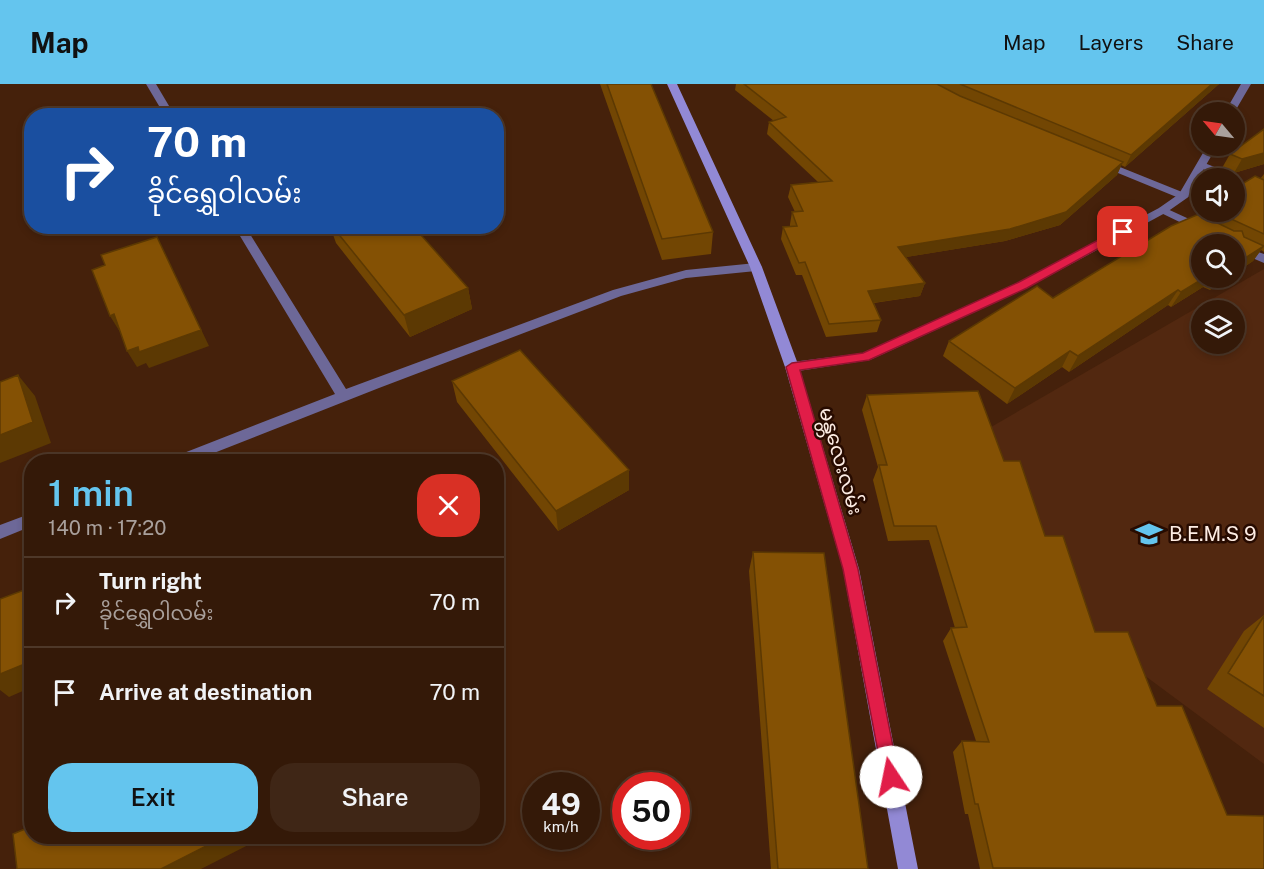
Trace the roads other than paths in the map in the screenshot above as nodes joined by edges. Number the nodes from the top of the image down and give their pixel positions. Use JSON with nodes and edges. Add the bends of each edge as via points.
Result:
{"nodes":[{"id":1,"x":151,"y":84,"type":"edge"},
{"id":2,"x":672,"y":84,"type":"edge"},
{"id":3,"x":1246,"y":84,"type":"edge"},
{"id":4,"x":1236,"y":102,"type":"edge"},
{"id":5,"x":165,"y":108,"type":"edge"},
{"id":6,"x":1088,"y":156,"type":"edge"},
{"id":7,"x":1207,"y":156,"type":"edge"},
{"id":8,"x":1202,"y":165,"type":"junction"},
{"id":9,"x":1209,"y":168,"type":"edge"},
{"id":10,"x":1184,"y":196,"type":"junction"},
{"id":11,"x":1163,"y":210,"type":"junction"},
{"id":12,"x":244,"y":234,"type":"edge"},
{"id":13,"x":1212,"y":234,"type":"edge"},
{"id":14,"x":1245,"y":250,"type":"edge"},
{"id":15,"x":1264,"y":260,"type":"edge"},
{"id":16,"x":756,"y":267,"type":"junction"},
{"id":17,"x":792,"y":367,"type":"junction"},
{"id":18,"x":343,"y":396,"type":"junction"},
{"id":19,"x":196,"y":454,"type":"edge"},
{"id":20,"x":24,"y":522,"type":"edge"},
{"id":21,"x":0,"y":532,"type":"edge"},
{"id":22,"x":908,"y":869,"type":"edge"}],
"edges":[{"from":1,"to":5,"type":"street"},
{"from":2,"to":16,"type":"main road","name":"မန္တလေးလမ်း"},
{"from":3,"to":4,"type":"street"},
{"from":6,"to":10,"type":"street"},
{"from":7,"to":8,"type":"street"},
{"from":8,"to":9,"type":"street"},
{"from":8,"to":10,"type":"street"},
{"from":10,"to":11,"type":"street"},
{"from":11,"to":13,"type":"street"},
{"from":11,"to":17,"type":"street","via":[[1023,285],[865,357]]},
{"from":12,"to":18,"type":"street"},
{"from":14,"to":15,"type":"street"},
{"from":16,"to":17,"type":"main road","name":"မန္တလေးလမ်း"},
{"from":16,"to":18,"type":"street","via":[[686,274],[617,293]]},
{"from":17,"to":22,"type":"main road","name":"မန္တလေးလမ်း","via":[[851,569]]},
{"from":18,"to":19,"type":"street"},
{"from":20,"to":21,"type":"street"}]}
